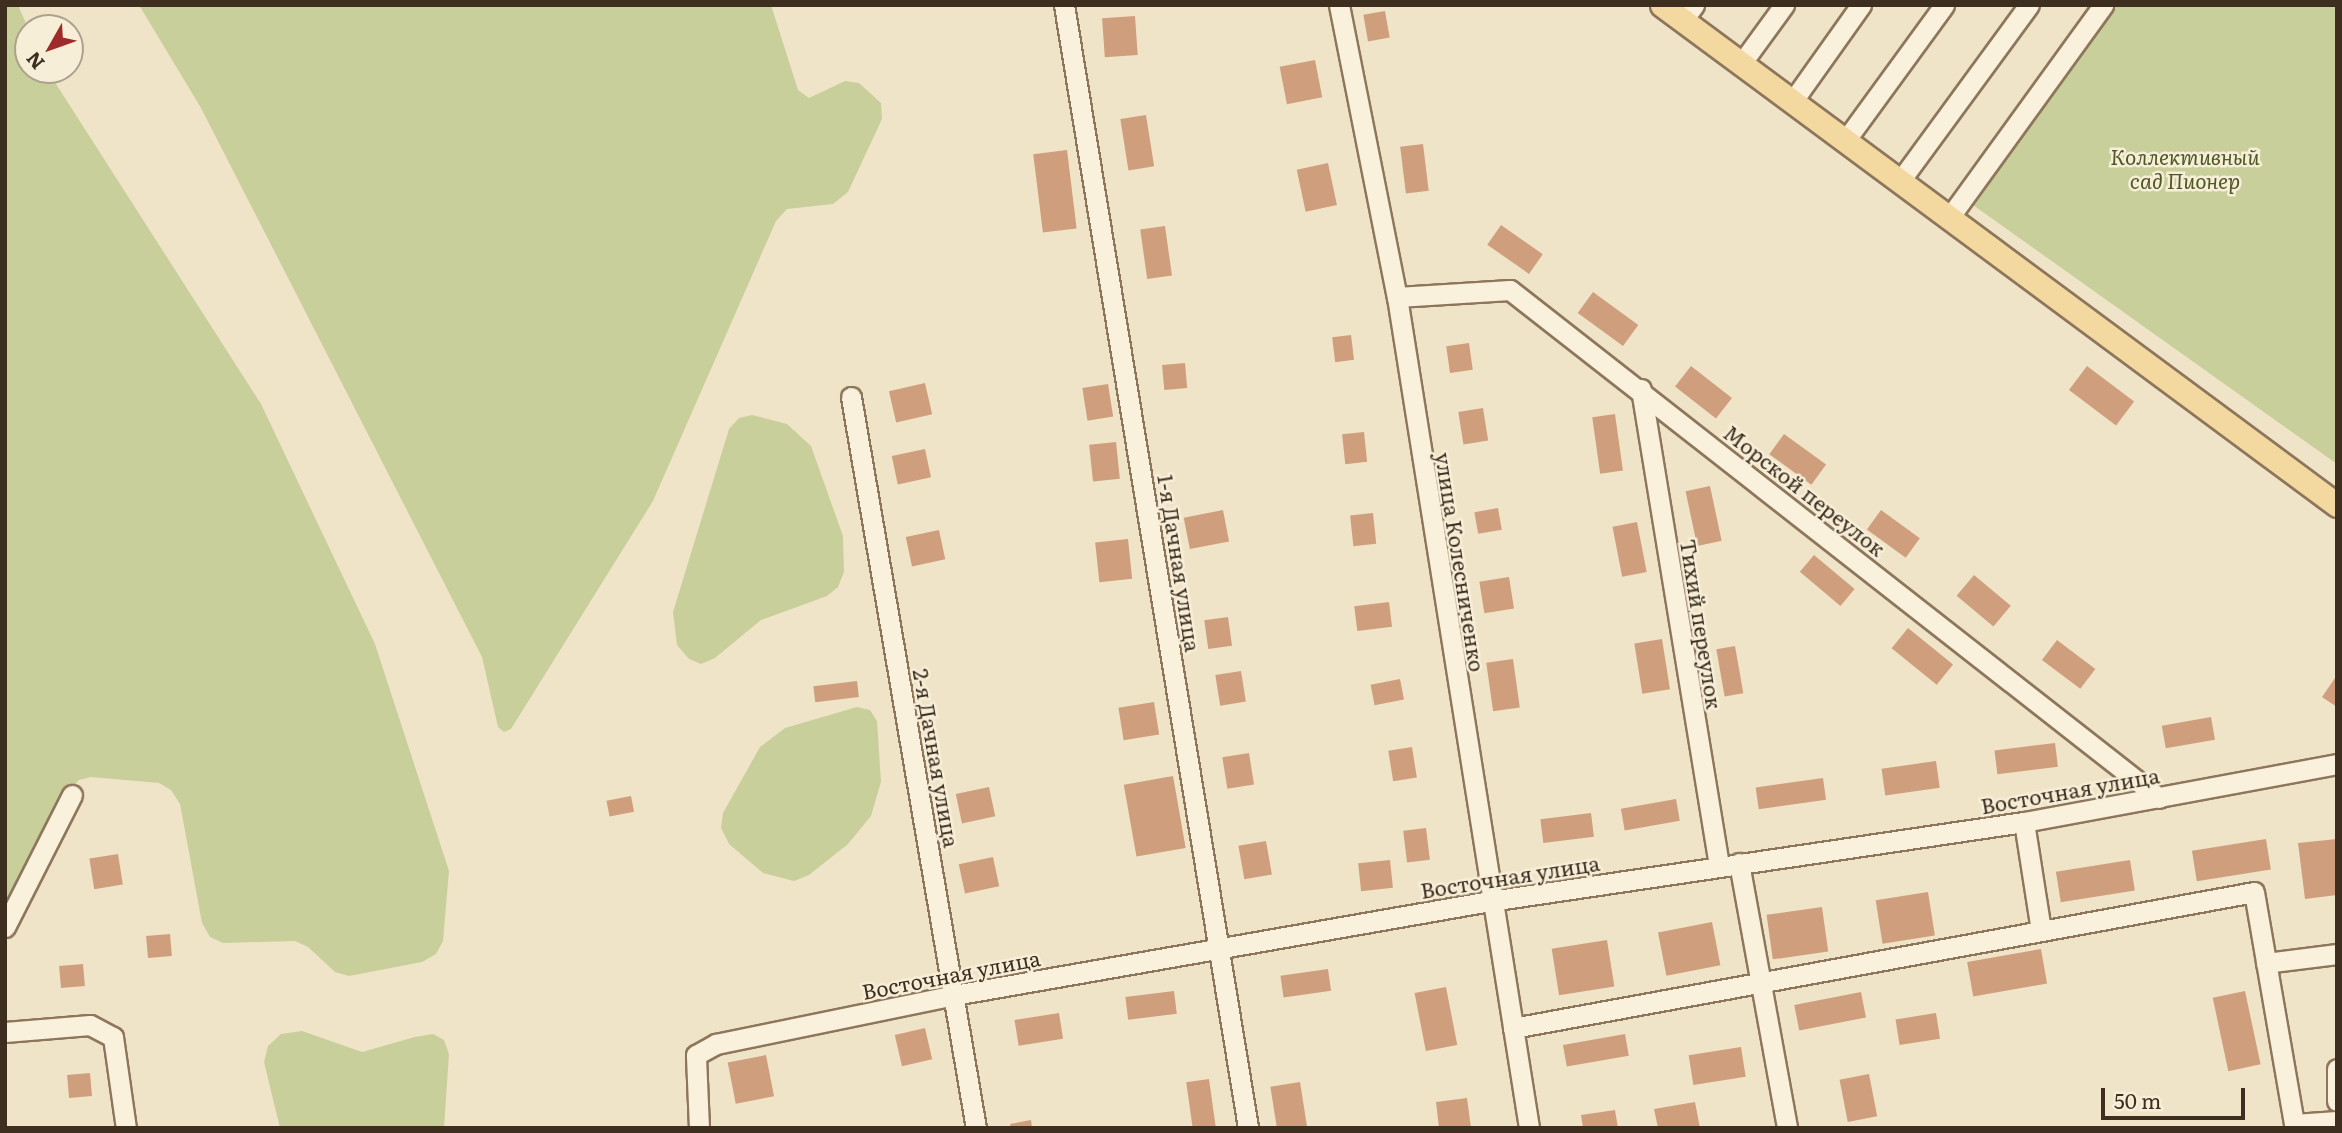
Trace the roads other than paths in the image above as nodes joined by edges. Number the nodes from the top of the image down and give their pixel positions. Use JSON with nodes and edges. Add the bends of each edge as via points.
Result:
{"nodes":[{"id":1,"x":1064,"y":5,"type":"edge"},
{"id":2,"x":1339,"y":5,"type":"edge"},
{"id":3,"x":1662,"y":5,"type":"edge"},
{"id":4,"x":1784,"y":5,"type":"edge"},
{"id":5,"x":1861,"y":5,"type":"edge"},
{"id":6,"x":1944,"y":5,"type":"edge"},
{"id":7,"x":2029,"y":5,"type":"edge"},
{"id":8,"x":2103,"y":5,"type":"edge"},
{"id":9,"x":1688,"y":13,"type":"edge"},
{"id":10,"x":1741,"y":64,"type":"junction"},
{"id":11,"x":1792,"y":102,"type":"junction"},
{"id":12,"x":1845,"y":141,"type":"junction"},
{"id":13,"x":1900,"y":181,"type":"junction"},
{"id":14,"x":1950,"y":218,"type":"junction"},
{"id":15,"x":1397,"y":297,"type":"junction"},
{"id":16,"x":1641,"y":389,"type":"junction"},
{"id":17,"x":851,"y":397,"type":"dead end"},
{"id":18,"x":2337,"y":505,"type":"edge"},
{"id":19,"x":2337,"y":764,"type":"edge"},
{"id":20,"x":72,"y":795,"type":"dead end"},
{"id":21,"x":2159,"y":798,"type":"junction"},
{"id":22,"x":2024,"y":822,"type":"junction"},
{"id":23,"x":1739,"y":863,"type":"junction"},
{"id":24,"x":1719,"y":866,"type":"junction"},
{"id":25,"x":1490,"y":901,"type":"junction"},
{"id":26,"x":5,"y":927,"type":"edge"},
{"id":27,"x":2041,"y":932,"type":"junction"},
{"id":28,"x":1221,"y":949,"type":"junction"},
{"id":29,"x":2337,"y":954,"type":"edge"},
{"id":30,"x":2266,"y":963,"type":"junction"},
{"id":31,"x":1761,"y":983,"type":"junction"},
{"id":32,"x":954,"y":995,"type":"junction"},
{"id":33,"x":1513,"y":1028,"type":"junction"},
{"id":34,"x":5,"y":1032,"type":"edge"},
{"id":35,"x":2337,"y":1069,"type":"edge"},
{"id":36,"x":2337,"y":1101,"type":"edge"},
{"id":37,"x":2337,"y":1121,"type":"edge"},
{"id":38,"x":126,"y":1128,"type":"edge"},
{"id":39,"x":699,"y":1128,"type":"edge"},
{"id":40,"x":976,"y":1128,"type":"edge"},
{"id":41,"x":1248,"y":1128,"type":"edge"},
{"id":42,"x":1530,"y":1128,"type":"edge"},
{"id":43,"x":1787,"y":1128,"type":"edge"}],
"edges":[{"from":1,"to":28,"type":"street","name":"1-я Дачная улица"},
{"from":2,"to":15,"type":"street","name":"улица Колесниченко"},
{"from":3,"to":9,"type":"main road"},
{"from":4,"to":10,"type":"street"},
{"from":5,"to":11,"type":"street"},
{"from":6,"to":12,"type":"street"},
{"from":7,"to":13,"type":"street"},
{"from":8,"to":14,"type":"street"},
{"from":9,"to":10,"type":"main road"},
{"from":10,"to":11,"type":"main road"},
{"from":11,"to":12,"type":"main road"},
{"from":12,"to":13,"type":"main road"},
{"from":13,"to":14,"type":"main road"},
{"from":14,"to":18,"type":"main road"},
{"from":15,"to":16,"type":"street","name":"Морской переулок","via":[[1510,290]]},
{"from":15,"to":25,"type":"street","name":"улица Колесниченко"},
{"from":16,"to":21,"type":"street","name":"Морской переулок"},
{"from":16,"to":24,"type":"street","name":"Тихий переулок"},
{"from":17,"to":32,"type":"street","name":"2-я Дачная улица"},
{"from":19,"to":21,"type":"street","name":"Восточная улица"},
{"from":20,"to":26,"type":"street"},
{"from":21,"to":22,"type":"street","name":"Восточная улица"},
{"from":22,"to":23,"type":"street","name":"Восточная улица"},
{"from":22,"to":27,"type":"street"},
{"from":23,"to":24,"type":"street","name":"Восточная улица"},
{"from":23,"to":31,"type":"street"},
{"from":24,"to":25,"type":"street","name":"Восточная улица"},
{"from":25,"to":28,"type":"street","name":"Восточная улица"},
{"from":25,"to":33,"type":"street","name":"улица Колесниченко"},
{"from":27,"to":30,"type":"street","via":[[2254,892]]},
{"from":27,"to":31,"type":"street"},
{"from":28,"to":32,"type":"street","name":"Восточная улица"},
{"from":28,"to":41,"type":"street","name":"1-я Дачная улица"},
{"from":29,"to":30,"type":"street"},
{"from":30,"to":37,"type":"street","via":[[2294,1124]]},
{"from":31,"to":33,"type":"street"},
{"from":31,"to":43,"type":"street"},
{"from":32,"to":39,"type":"street","name":"Восточная улица","via":[[716,1044],[696,1055]]},
{"from":32,"to":40,"type":"street","name":"2-я Дачная улица"},
{"from":33,"to":42,"type":"street","name":"улица Колесниченко"},
{"from":34,"to":38,"type":"street","via":[[90,1025],[113,1037]]},
{"from":35,"to":36,"type":"street"}]}
